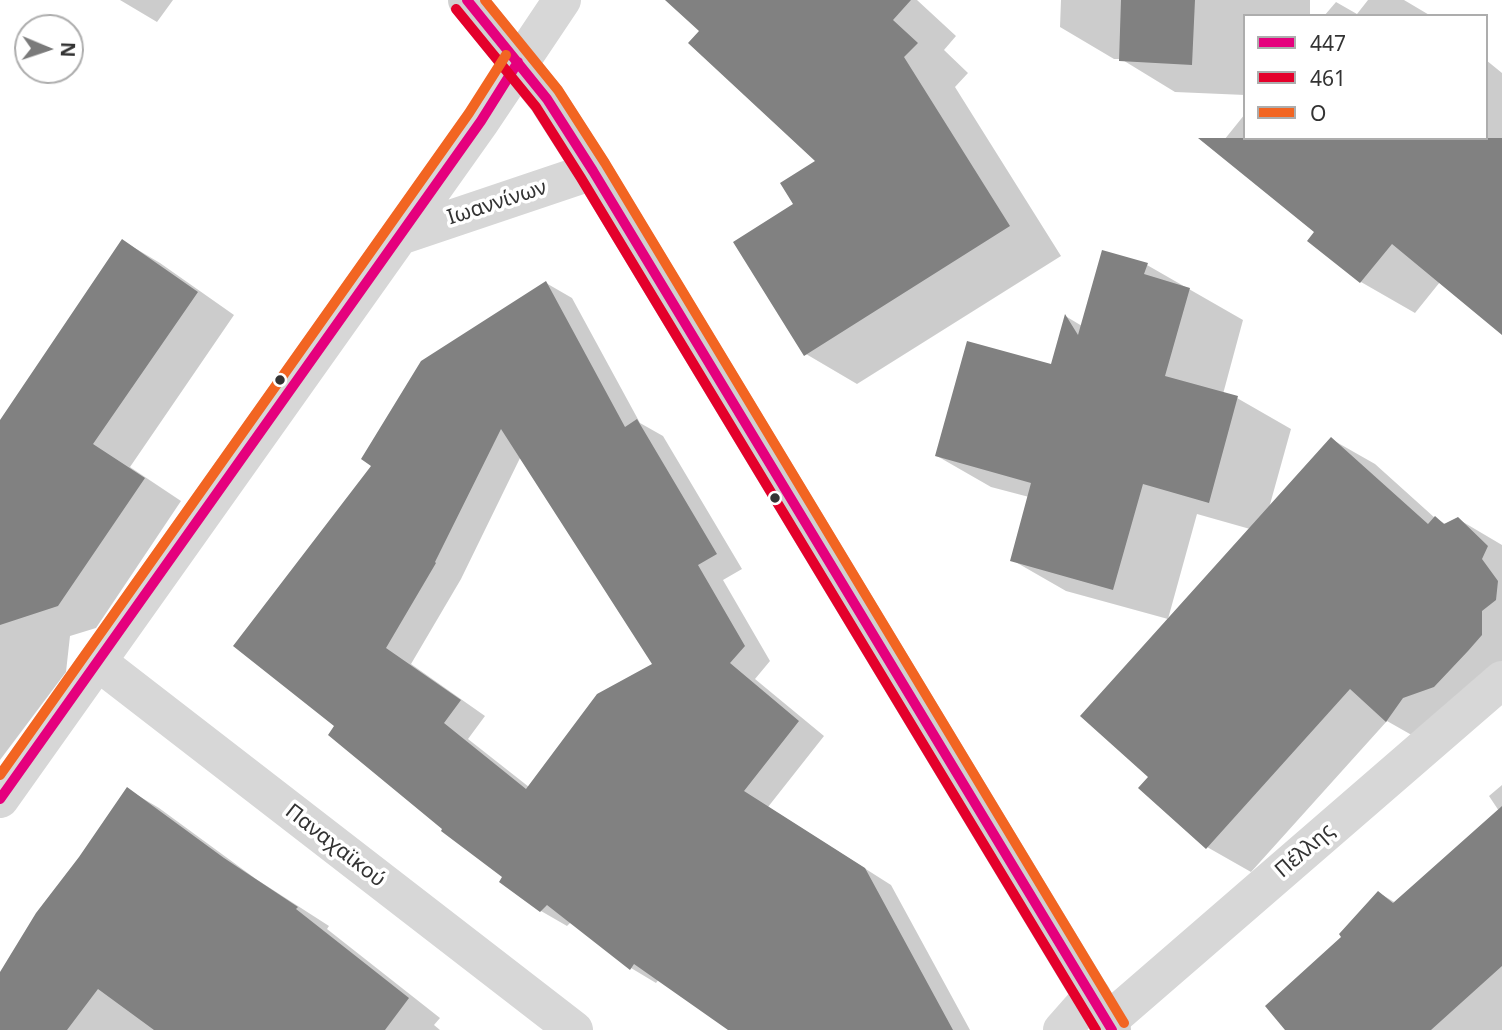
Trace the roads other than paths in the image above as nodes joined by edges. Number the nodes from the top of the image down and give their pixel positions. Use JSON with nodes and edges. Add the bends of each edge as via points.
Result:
{"nodes":[{"id":1,"x":467,"y":0,"type":"edge"},
{"id":2,"x":562,"y":0,"type":"edge"},
{"id":3,"x":518,"y":62,"type":"junction"},
{"id":4,"x":593,"y":171,"type":"junction"},
{"id":5,"x":400,"y":236,"type":"junction"},
{"id":6,"x":98,"y":662,"type":"junction"},
{"id":7,"x":1502,"y":680,"type":"edge"},
{"id":8,"x":0,"y":799,"type":"edge"},
{"id":9,"x":1104,"y":1016,"type":"edge"},
{"id":10,"x":573,"y":1030,"type":"edge"},
{"id":11,"x":1062,"y":1030,"type":"edge"}],
"edges":[{"from":1,"to":3,"type":"main road"},
{"from":2,"to":3,"type":"street","name":"Ιωαννίνων"},
{"from":3,"to":4,"type":"main road"},
{"from":3,"to":5,"type":"street","name":"Ιωαννίνων"},
{"from":4,"to":5,"type":"street","name":"Ιωαννίνων"},
{"from":4,"to":9,"type":"main road"},
{"from":5,"to":6,"type":"street","name":"Ιωαννίνων"},
{"from":6,"to":8,"type":"street","name":"Ιωαννίνων"},
{"from":6,"to":10,"type":"street","name":"Παναχαϊκού"},
{"from":7,"to":9,"type":"street","name":"Πέλλης"},
{"from":9,"to":11,"type":"street","name":"Πέλλης"}]}
